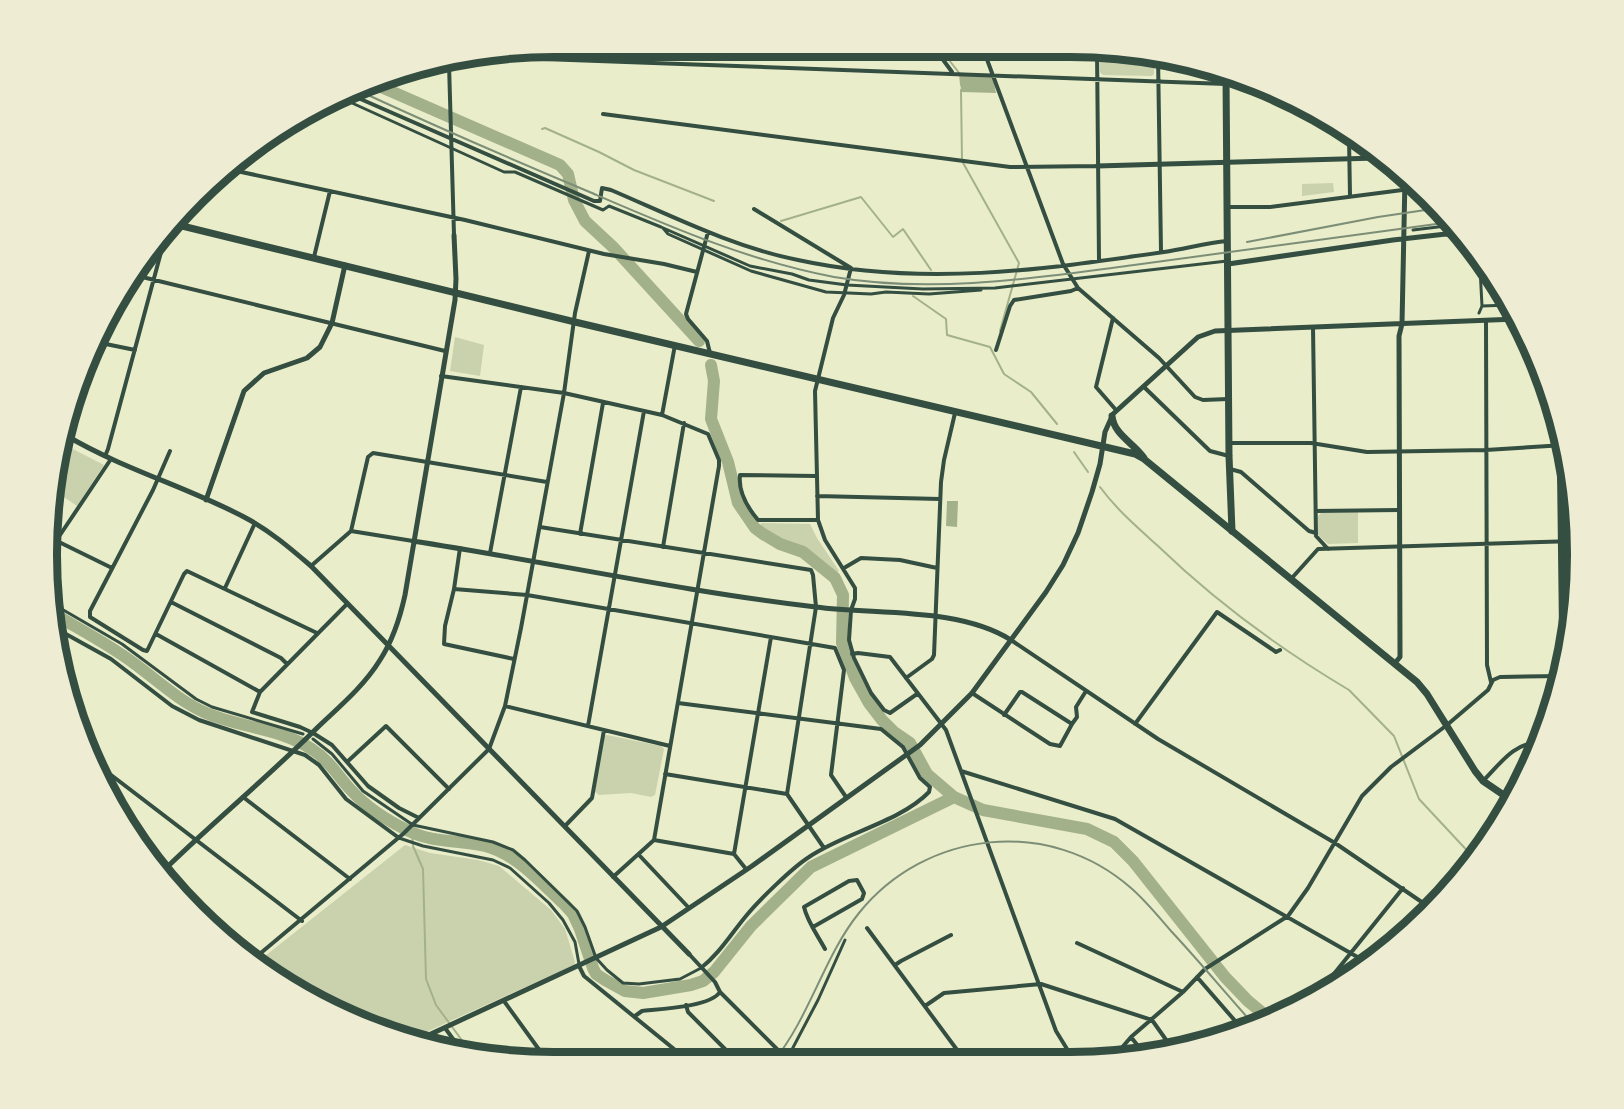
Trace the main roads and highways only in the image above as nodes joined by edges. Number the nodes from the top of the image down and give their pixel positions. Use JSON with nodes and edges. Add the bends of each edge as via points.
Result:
{"nodes":[{"id":1,"x":1226,"y":82,"type":"edge"},
{"id":2,"x":180,"y":226,"type":"edge"},
{"id":3,"x":1114,"y":413,"type":"road end"},
{"id":4,"x":1144,"y":459,"type":"junction"},
{"id":5,"x":1562,"y":482,"type":"edge"},
{"id":6,"x":1232,"y":531,"type":"junction"},
{"id":7,"x":1562,"y":623,"type":"edge"},
{"id":8,"x":1504,"y":795,"type":"edge"}],
"edges":[{"from":1,"to":6,"type":"main road"},
{"from":2,"to":4,"type":"main road","via":[[1130,452]]},
{"from":3,"to":4,"type":"main road","via":[[1115,429],[1138,448]]},
{"from":4,"to":6,"type":"main road"},
{"from":5,"to":7,"type":"main road"},
{"from":6,"to":8,"type":"main road","via":[[1422,687],[1475,771]]}]}
